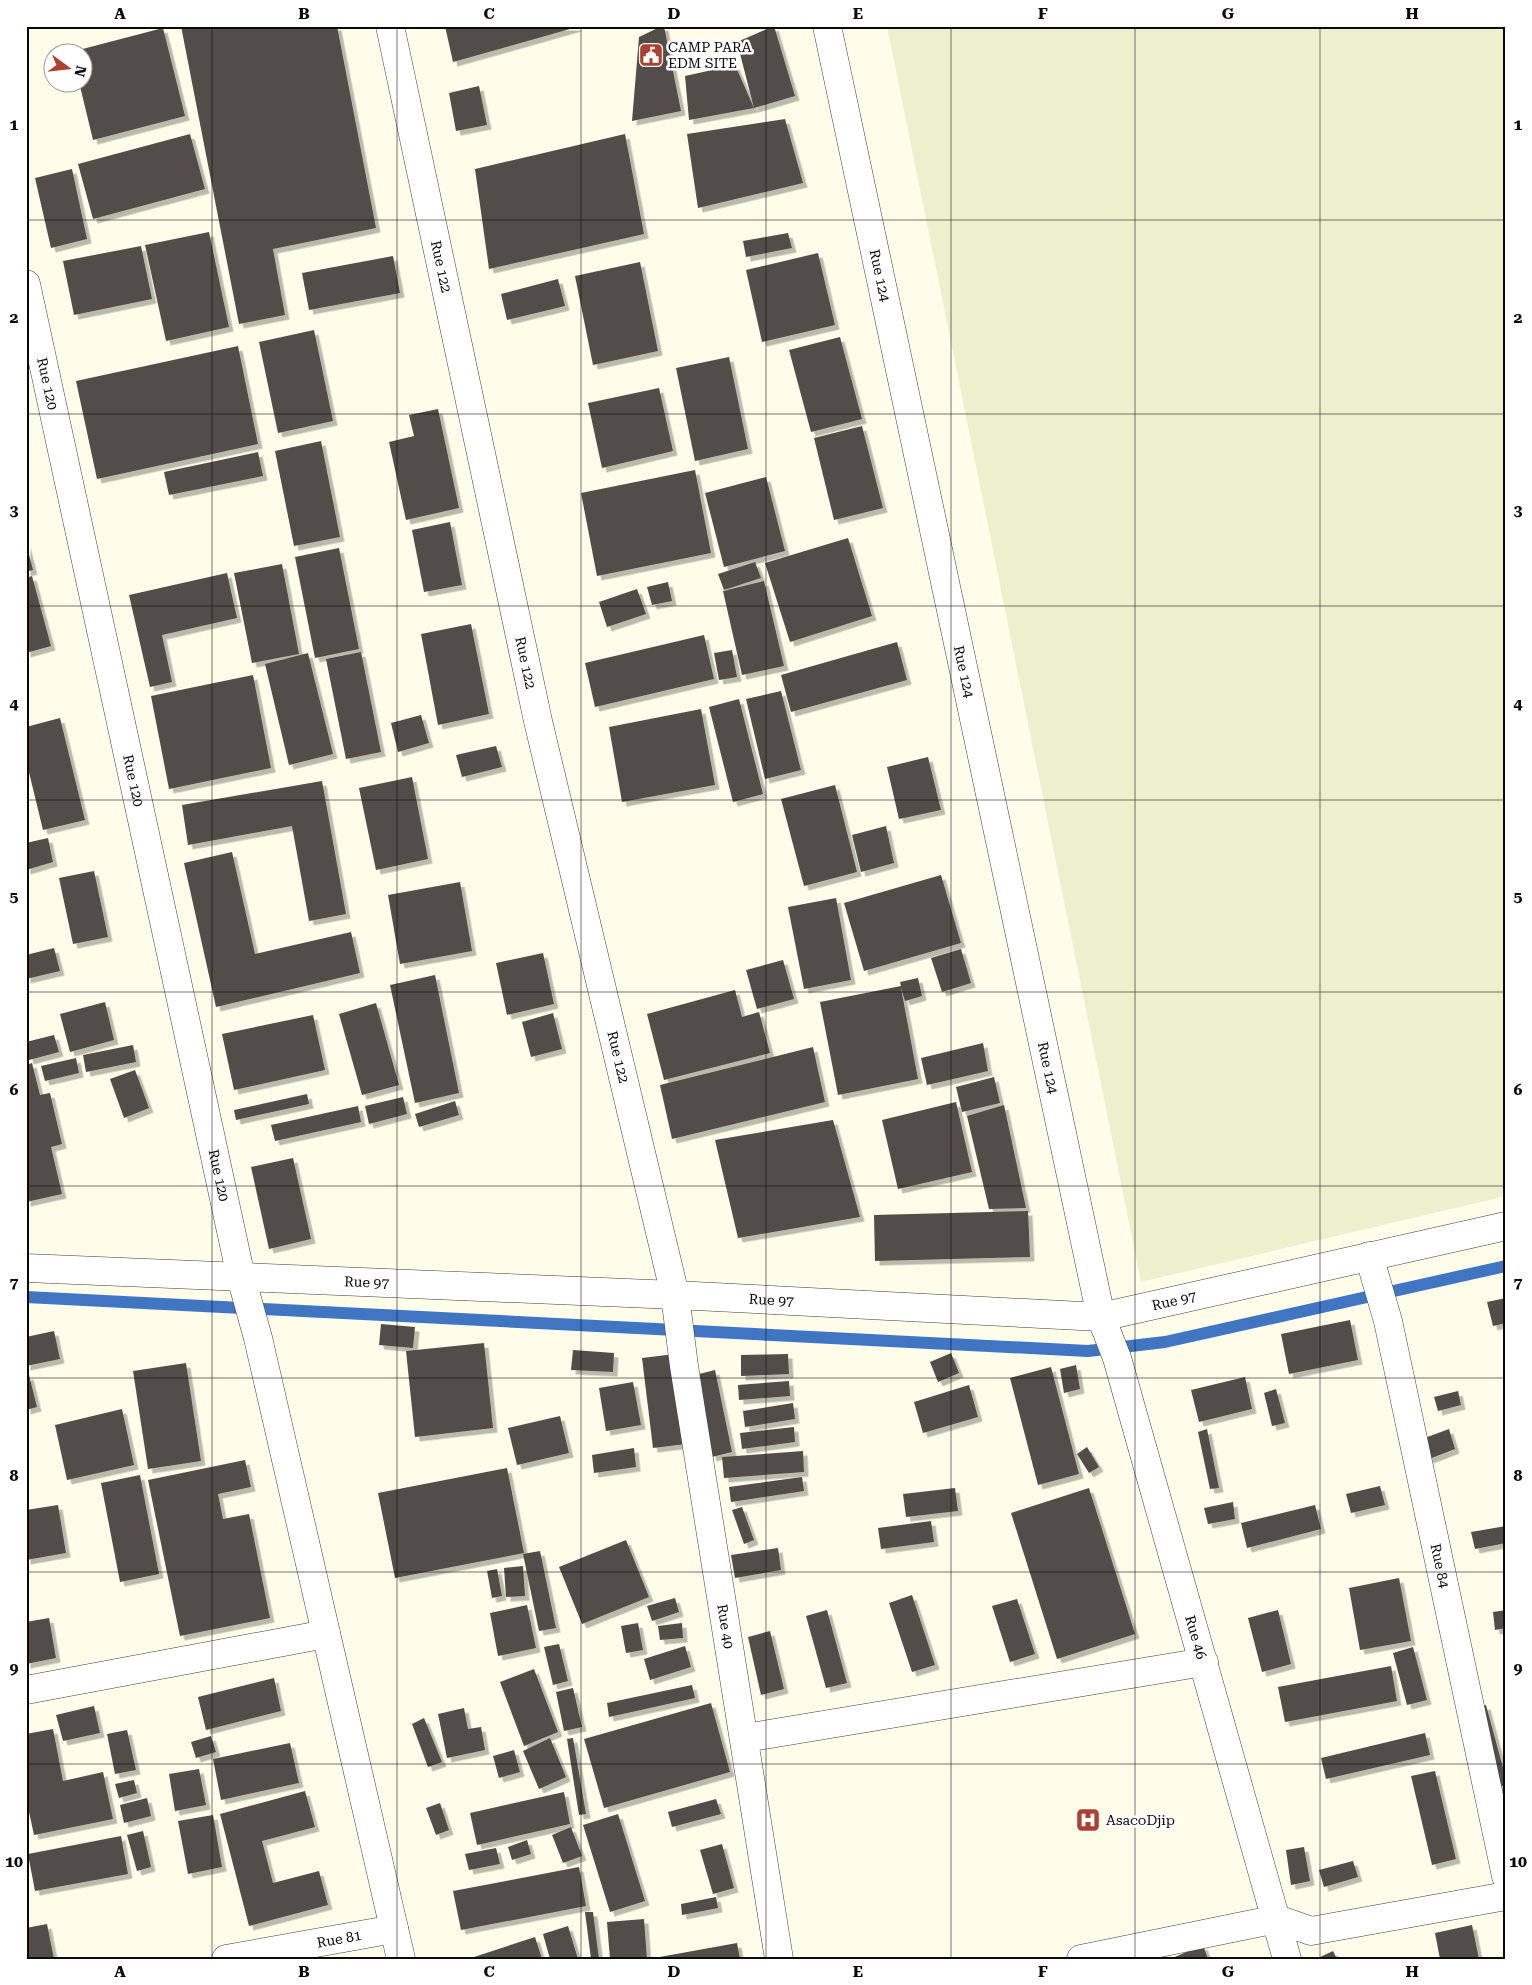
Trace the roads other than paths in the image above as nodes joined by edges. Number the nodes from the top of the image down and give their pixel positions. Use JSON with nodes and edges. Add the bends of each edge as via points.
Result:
{"nodes":[{"id":1,"x":390,"y":26,"type":"edge"},
{"id":2,"x":827,"y":26,"type":"edge"},
{"id":3,"x":26,"y":284,"type":"edge"},
{"id":4,"x":1506,"y":1226,"type":"edge"},
{"id":5,"x":1370,"y":1256,"type":"junction"},
{"id":6,"x":26,"y":1268,"type":"edge"},
{"id":7,"x":241,"y":1277,"type":"junction"},
{"id":8,"x":674,"y":1295,"type":"junction"},
{"id":9,"x":1101,"y":1317,"type":"junction"},
{"id":10,"x":326,"y":1634,"type":"junction"},
{"id":11,"x":1204,"y":1662,"type":"junction"},
{"id":12,"x":26,"y":1690,"type":"edge"},
{"id":13,"x":745,"y":1738,"type":"junction"},
{"id":14,"x":1506,"y":1876,"type":"edge"},
{"id":15,"x":1506,"y":1896,"type":"edge"},
{"id":16,"x":1276,"y":1919,"type":"junction"},
{"id":17,"x":394,"y":1929,"type":"junction"},
{"id":18,"x":226,"y":1959,"type":"edge"},
{"id":19,"x":401,"y":1959,"type":"edge"},
{"id":20,"x":779,"y":1959,"type":"edge"},
{"id":21,"x":1081,"y":1959,"type":"edge"},
{"id":22,"x":1287,"y":1959,"type":"edge"}],
"edges":[{"from":1,"to":8,"type":"street","name":"Rue 122","via":[[538,721]]},
{"from":2,"to":9,"type":"street","name":"Rue 124"},
{"from":3,"to":7,"type":"street","name":"Rue 120"},
{"from":4,"to":5,"type":"street","name":"Rue 97"},
{"from":5,"to":9,"type":"street","name":"Rue 97"},
{"from":5,"to":14,"type":"street","name":"Rue 84","via":[[1388,1321]]},
{"from":6,"to":7,"type":"street","name":"Rue 97"},
{"from":7,"to":8,"type":"street","name":"Rue 97"},
{"from":7,"to":10,"type":"street","name":"Rue 120"},
{"from":8,"to":9,"type":"street","name":"Rue 97"},
{"from":8,"to":13,"type":"street","name":"Rue 40"},
{"from":9,"to":11,"type":"street","name":"Rue 46","via":[[1117,1358]]},
{"from":10,"to":12,"type":"street"},
{"from":10,"to":17,"type":"street","name":"Rue 120"},
{"from":11,"to":13,"type":"street"},
{"from":11,"to":16,"type":"street","name":"Rue 46"},
{"from":13,"to":20,"type":"street","name":"Rue 40"},
{"from":15,"to":16,"type":"street","via":[[1311,1931]]},
{"from":16,"to":21,"type":"street"},
{"from":16,"to":22,"type":"street","name":"Rue 46"},
{"from":17,"to":18,"type":"street","name":"Rue 81"},
{"from":17,"to":19,"type":"street","name":"Rue 120"}]}
